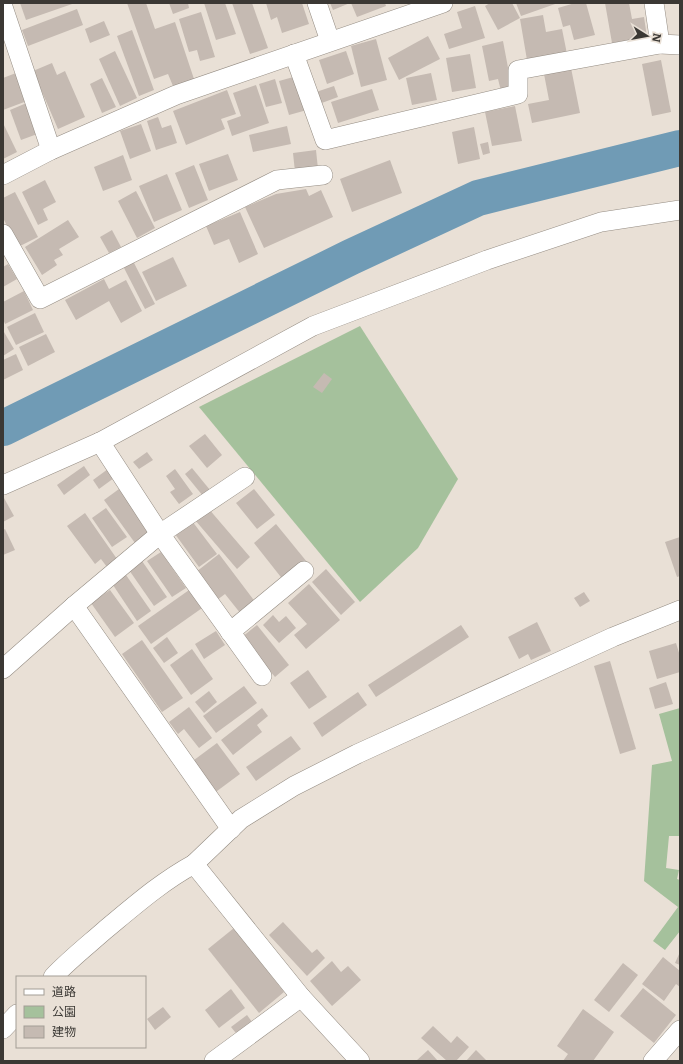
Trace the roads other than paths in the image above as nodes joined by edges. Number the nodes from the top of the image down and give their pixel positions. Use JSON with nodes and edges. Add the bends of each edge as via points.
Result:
{"nodes":[{"id":1,"x":316,"y":3,"type":"edge"},
{"id":2,"x":443,"y":3,"type":"edge"},
{"id":3,"x":654,"y":3,"type":"edge"},
{"id":4,"x":3,"y":7,"type":"edge"},
{"id":5,"x":330,"y":41,"type":"junction"},
{"id":6,"x":660,"y":44,"type":"junction"},
{"id":7,"x":680,"y":45,"type":"edge"},
{"id":8,"x":294,"y":54,"type":"junction"},
{"id":9,"x":51,"y":150,"type":"junction"},
{"id":10,"x":3,"y":175,"type":"edge"},
{"id":11,"x":323,"y":175,"type":"dead end"},
{"id":12,"x":680,"y":210,"type":"edge"},
{"id":13,"x":3,"y":234,"type":"edge"},
{"id":14,"x":100,"y":442,"type":"junction"},
{"id":15,"x":245,"y":477,"type":"dead end"},
{"id":16,"x":3,"y":485,"type":"edge"},
{"id":17,"x":160,"y":534,"type":"junction"},
{"id":18,"x":304,"y":571,"type":"dead end"},
{"id":19,"x":74,"y":606,"type":"junction"},
{"id":20,"x":680,"y":610,"type":"edge"},
{"id":21,"x":230,"y":632,"type":"junction"},
{"id":22,"x":3,"y":669,"type":"edge"},
{"id":23,"x":262,"y":676,"type":"dead end"},
{"id":24,"x":231,"y":829,"type":"junction"},
{"id":25,"x":194,"y":864,"type":"junction"},
{"id":26,"x":54,"y":976,"type":"edge"},
{"id":27,"x":301,"y":997,"type":"junction"},
{"id":28,"x":16,"y":1015,"type":"edge"},
{"id":29,"x":3,"y":1028,"type":"edge"},
{"id":30,"x":680,"y":1030,"type":"edge"},
{"id":31,"x":214,"y":1061,"type":"edge"},
{"id":32,"x":360,"y":1061,"type":"edge"},
{"id":33,"x":653,"y":1061,"type":"edge"}],
"edges":[{"from":1,"to":5,"type":"street"},
{"from":2,"to":5,"type":"street"},
{"from":3,"to":6,"type":"street"},
{"from":4,"to":9,"type":"street"},
{"from":5,"to":8,"type":"street"},
{"from":6,"to":7,"type":"street"},
{"from":6,"to":8,"type":"street","via":[[518,70],[518,94],[325,140]]},
{"from":8,"to":9,"type":"street","via":[[176,95]]},
{"from":9,"to":10,"type":"street"},
{"from":11,"to":13,"type":"street","via":[[277,180],[40,299]]},
{"from":12,"to":14,"type":"street","via":[[601,222],[487,260],[313,326]]},
{"from":14,"to":16,"type":"street"},
{"from":14,"to":17,"type":"street"},
{"from":15,"to":17,"type":"street"},
{"from":17,"to":19,"type":"street"},
{"from":17,"to":21,"type":"street"},
{"from":18,"to":21,"type":"street"},
{"from":19,"to":22,"type":"street"},
{"from":19,"to":24,"type":"street"},
{"from":20,"to":24,"type":"street","via":[[612,637],[357,754],[294,786],[241,819]]},
{"from":21,"to":23,"type":"street"},
{"from":24,"to":25,"type":"street"},
{"from":25,"to":26,"type":"street","via":[[142,898]]},
{"from":25,"to":27,"type":"street"},
{"from":27,"to":31,"type":"street"},
{"from":27,"to":32,"type":"street"},
{"from":28,"to":29,"type":"street"},
{"from":30,"to":33,"type":"street"}]}
